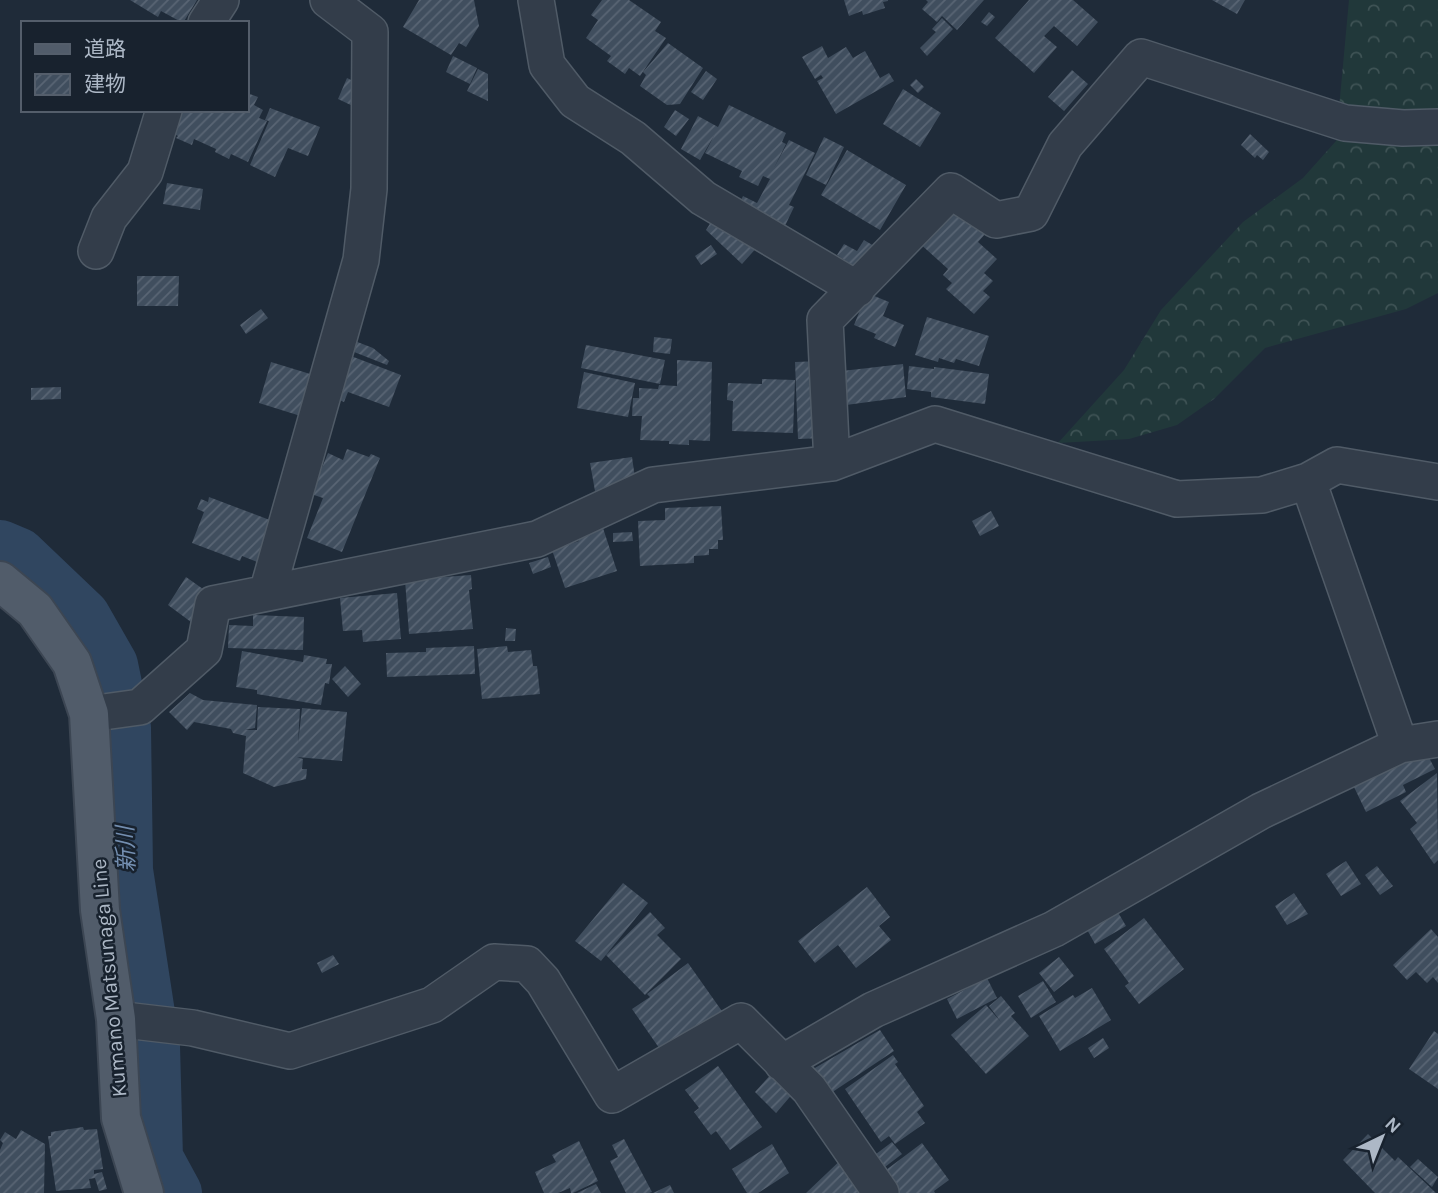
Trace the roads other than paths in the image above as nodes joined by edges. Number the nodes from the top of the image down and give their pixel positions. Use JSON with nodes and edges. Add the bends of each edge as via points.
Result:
{"nodes":[{"id":1,"x":221,"y":0,"type":"edge"},
{"id":2,"x":328,"y":0,"type":"edge"},
{"id":3,"x":536,"y":0,"type":"edge"},
{"id":4,"x":207,"y":21,"type":"edge"},
{"id":5,"x":1438,"y":100,"type":"edge"},
{"id":6,"x":163,"y":112,"type":"edge"},
{"id":7,"x":1438,"y":127,"type":"edge"},
{"id":8,"x":1403,"y":128,"type":"junction"},
{"id":9,"x":96,"y":251,"type":"dead end"},
{"id":10,"x":857,"y":289,"type":"junction"},
{"id":11,"x":832,"y":463,"type":"junction"},
{"id":12,"x":1308,"y":481,"type":"junction"},
{"id":13,"x":1438,"y":482,"type":"edge"},
{"id":14,"x":0,"y":581,"type":"edge"},
{"id":15,"x":267,"y":593,"type":"junction"},
{"id":16,"x":89,"y":714,"type":"junction"},
{"id":17,"x":1438,"y":739,"type":"edge"},
{"id":18,"x":1401,"y":745,"type":"junction"},
{"id":19,"x":116,"y":1019,"type":"junction"},
{"id":20,"x":782,"y":1063,"type":"junction"},
{"id":21,"x":144,"y":1193,"type":"edge"},
{"id":22,"x":881,"y":1193,"type":"edge"}],
"edges":[{"from":1,"to":4,"type":"street"},
{"from":2,"to":15,"type":"street","via":[[370,32],[368,201],[361,260]]},
{"from":3,"to":10,"type":"street","via":[[547,65],[575,101],[633,138],[703,198]]},
{"from":5,"to":8,"type":"street"},
{"from":6,"to":9,"type":"street","via":[[145,172],[109,218]]},
{"from":7,"to":8,"type":"street"},
{"from":8,"to":10,"type":"street","via":[[1345,122],[1142,57],[1065,145],[1031,213],[996,220],[951,191]]},
{"from":10,"to":11,"type":"street","via":[[825,320]]},
{"from":11,"to":12,"type":"street","via":[[935,424],[1177,499],[1262,495]]},
{"from":11,"to":15,"type":"street","via":[[653,485],[537,539]]},
{"from":12,"to":13,"type":"street","via":[[1337,465]]},
{"from":12,"to":18,"type":"street"},
{"from":14,"to":16,"type":"main road","name":"Kumano Matsunaga Line","via":[[35,610],[72,663]]},
{"from":15,"to":16,"type":"street","via":[[213,604],[204,650],[140,707]]},
{"from":16,"to":19,"type":"main road","name":"Kumano Matsunaga Line","via":[[100,910]]},
{"from":17,"to":18,"type":"street"},
{"from":18,"to":20,"type":"street","via":[[1261,811],[1054,929],[873,1010]]},
{"from":19,"to":20,"type":"street","via":[[193,1028],[290,1051],[432,1005],[494,962],[527,964],[612,1095],[741,1021]]},
{"from":19,"to":21,"type":"main road","name":"Kumano Matsunaga Line","via":[[121,1118]]},
{"from":20,"to":22,"type":"street","via":[[809,1089]]}]}
